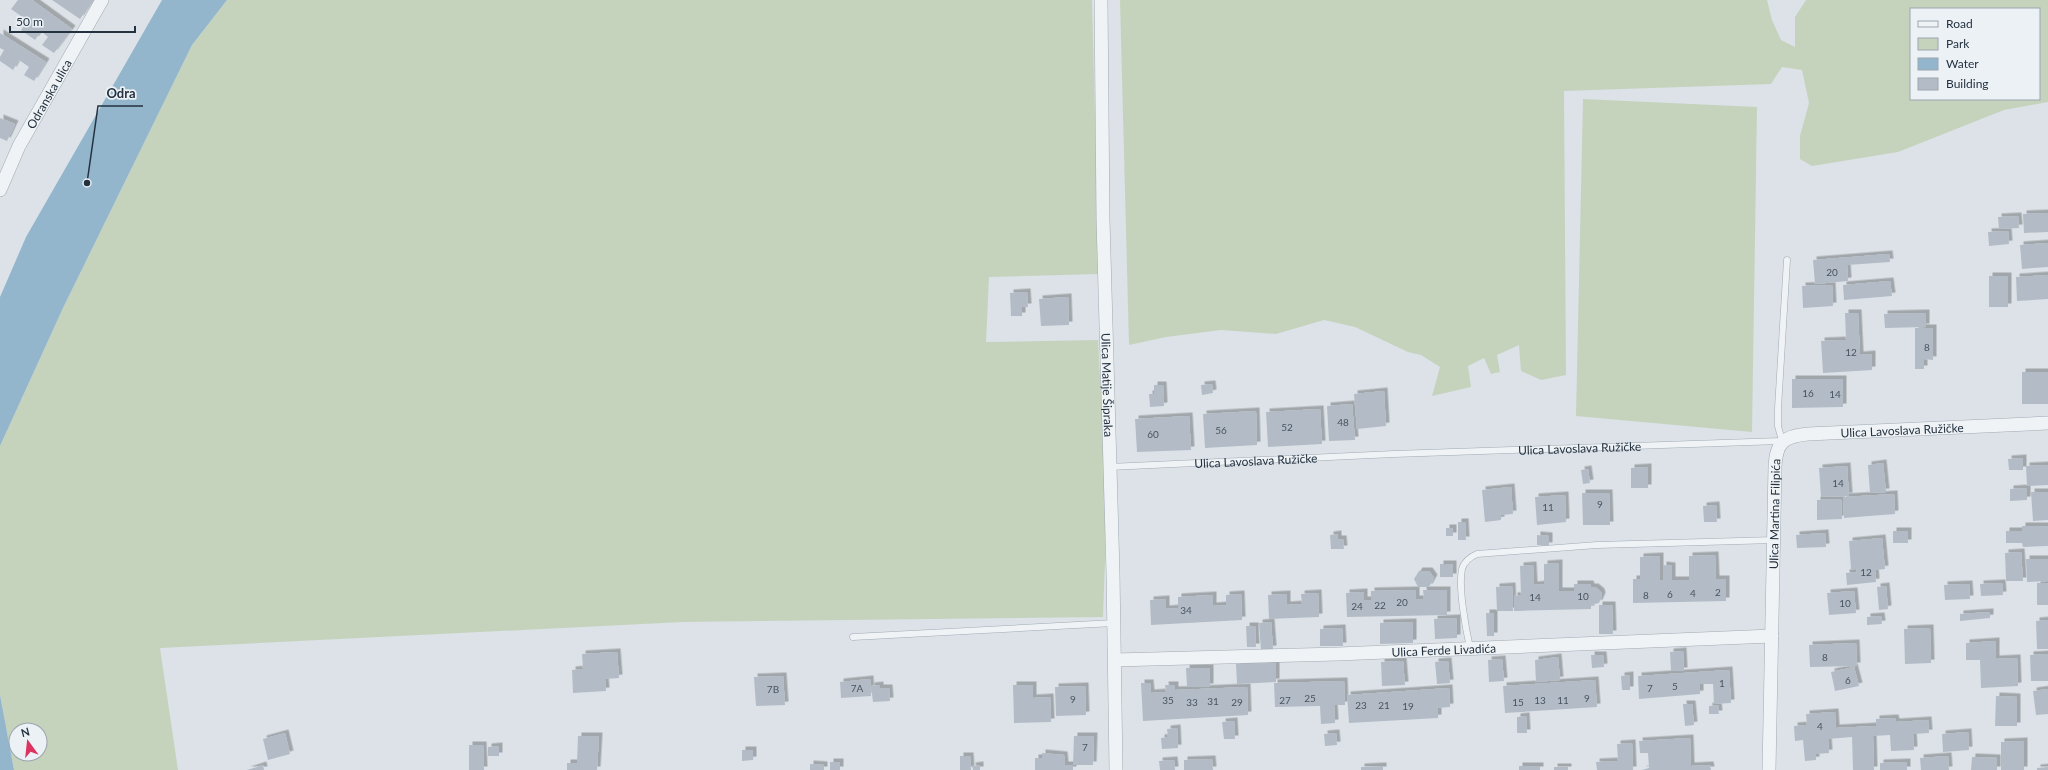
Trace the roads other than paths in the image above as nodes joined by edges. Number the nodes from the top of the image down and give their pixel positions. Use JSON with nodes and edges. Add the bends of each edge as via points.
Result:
{"nodes":[{"id":1,"x":102,"y":0,"type":"edge"},
{"id":2,"x":1101,"y":0,"type":"edge"},
{"id":3,"x":0,"y":190,"type":"edge"},
{"id":4,"x":1787,"y":260,"type":"dead end"},
{"id":5,"x":2048,"y":423,"type":"edge"},
{"id":6,"x":1782,"y":441,"type":"junction"},
{"id":7,"x":1109,"y":468,"type":"junction"},
{"id":8,"x":1774,"y":540,"type":"junction"},
{"id":9,"x":1114,"y":623,"type":"junction"},
{"id":10,"x":1772,"y":636,"type":"junction"},
{"id":11,"x":853,"y":637,"type":"dead end"},
{"id":12,"x":1470,"y":648,"type":"junction"},
{"id":13,"x":1115,"y":660,"type":"junction"},
{"id":14,"x":1116,"y":770,"type":"edge"},
{"id":15,"x":1769,"y":770,"type":"edge"}],
"edges":[{"from":1,"to":3,"type":"street","name":"Odranska ulica","via":[[19,146]]},
{"from":2,"to":7,"type":"street","name":"Ulica Matije Šipraka"},
{"from":4,"to":6,"type":"lane","name":"Ulica Martina Filipića","via":[[1778,408],[1778,426]]},
{"from":5,"to":6,"type":"street","name":"Ulica Lavoslava Ružičke","via":[[1808,434],[1789,437]]},
{"from":6,"to":7,"type":"lane","name":"Ulica Lavoslava Ružičke"},
{"from":6,"to":8,"type":"street","name":"Ulica Martina Filipića","via":[[1775,460]]},
{"from":7,"to":9,"type":"street","name":"Ulica Matije Šipraka"},
{"from":8,"to":10,"type":"street","name":"Ulica Martina Filipića"},
{"from":8,"to":12,"type":"lane","via":[[1597,545],[1477,554],[1464,564],[1461,575],[1464,618]]},
{"from":9,"to":11,"type":"lane"},
{"from":9,"to":13,"type":"street","name":"Ulica Matije Šipraka"},
{"from":10,"to":12,"type":"street","name":"Ulica Ferde Livadića"},
{"from":10,"to":15,"type":"street","name":"Ulica Martina Filipića"},
{"from":12,"to":13,"type":"street","name":"Ulica Ferde Livadića"},
{"from":13,"to":14,"type":"street","name":"Ulica Matije Šipraka"}]}
